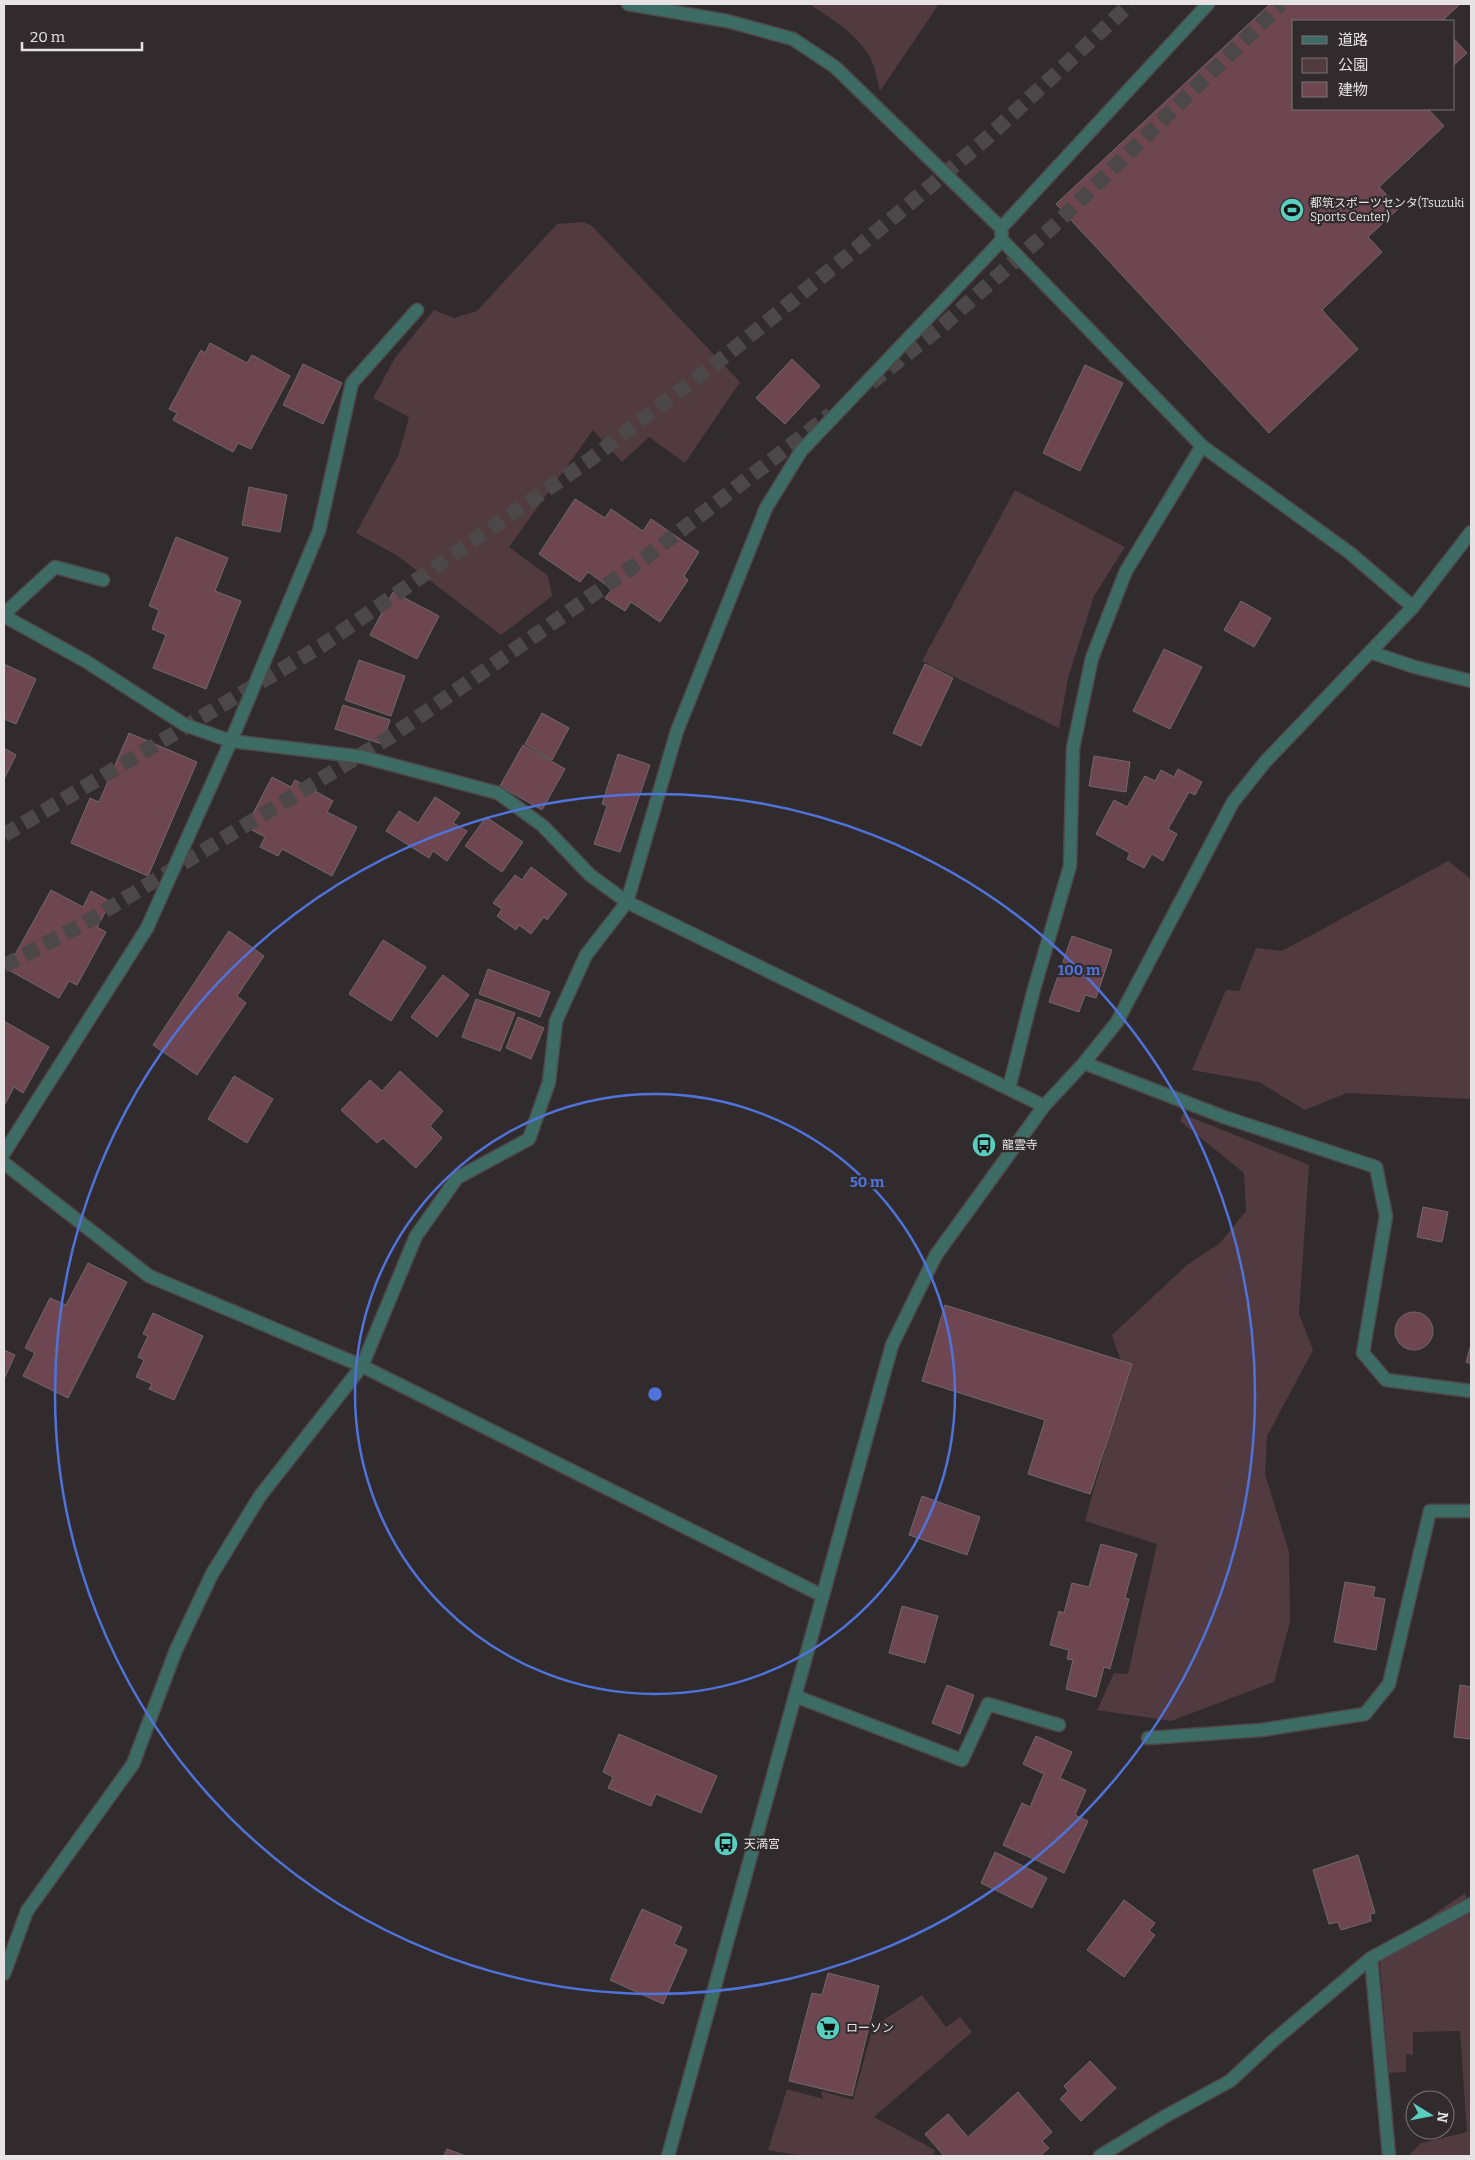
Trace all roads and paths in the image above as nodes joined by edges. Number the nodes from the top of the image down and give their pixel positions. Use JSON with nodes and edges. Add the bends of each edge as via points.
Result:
{"nodes":[{"id":1,"x":628,"y":4,"type":"edge"},
{"id":2,"x":1208,"y":4,"type":"edge"},
{"id":3,"x":1002,"y":234,"type":"junction"},
{"id":4,"x":417,"y":310,"type":"dead end"},
{"id":5,"x":1202,"y":446,"type":"junction"},
{"id":6,"x":1471,"y":532,"type":"edge"},
{"id":7,"x":102,"y":580,"type":"dead end"},
{"id":8,"x":1413,"y":607,"type":"junction"},
{"id":9,"x":4,"y":615,"type":"edge"},
{"id":10,"x":1370,"y":652,"type":"junction"},
{"id":11,"x":1471,"y":681,"type":"edge"},
{"id":12,"x":231,"y":741,"type":"junction"},
{"id":13,"x":627,"y":902,"type":"junction"},
{"id":14,"x":1084,"y":1063,"type":"junction"},
{"id":15,"x":1008,"y":1088,"type":"junction"},
{"id":16,"x":1044,"y":1106,"type":"junction"},
{"id":17,"x":4,"y":1153,"type":"edge"},
{"id":18,"x":4,"y":1163,"type":"edge"},
{"id":19,"x":362,"y":1366,"type":"junction"},
{"id":20,"x":1471,"y":1391,"type":"edge"},
{"id":21,"x":1471,"y":1511,"type":"edge"},
{"id":22,"x":823,"y":1596,"type":"junction"},
{"id":23,"x":795,"y":1696,"type":"junction"},
{"id":24,"x":1059,"y":1725,"type":"dead end"},
{"id":25,"x":1148,"y":1738,"type":"dead end"},
{"id":26,"x":1471,"y":1904,"type":"edge"},
{"id":27,"x":1371,"y":1958,"type":"junction"},
{"id":28,"x":4,"y":1974,"type":"edge"},
{"id":29,"x":669,"y":2156,"type":"edge"},
{"id":30,"x":1100,"y":2156,"type":"edge"},
{"id":31,"x":1389,"y":2156,"type":"edge"}],
"edges":[{"from":1,"to":3,"type":"street","via":[[727,21],[793,39],[835,68]]},
{"from":2,"to":3,"type":"street"},
{"from":3,"to":5,"type":"street"},
{"from":3,"to":13,"type":"street","via":[[801,451],[766,508],[676,731]]},
{"from":4,"to":12,"type":"street","via":[[352,383],[320,531]]},
{"from":5,"to":8,"type":"street","via":[[1350,553]]},
{"from":5,"to":15,"type":"street","via":[[1126,571],[1092,658],[1073,748],[1070,866]]},
{"from":6,"to":8,"type":"street"},
{"from":7,"to":9,"type":"street","via":[[56,567]]},
{"from":8,"to":10,"type":"street"},
{"from":9,"to":12,"type":"street","via":[[88,662],[185,725]]},
{"from":10,"to":11,"type":"street"},
{"from":10,"to":14,"type":"street","via":[[1265,762],[1234,802],[1117,1022]]},
{"from":12,"to":13,"type":"street","via":[[363,757],[498,793],[543,826],[590,874]]},
{"from":12,"to":17,"type":"street","via":[[148,928]]},
{"from":13,"to":15,"type":"street"},
{"from":13,"to":19,"type":"street","via":[[586,955],[556,1021],[549,1082],[529,1139],[457,1178],[416,1236]]},
{"from":14,"to":16,"type":"street"},
{"from":14,"to":20,"type":"street","via":[[1224,1117],[1376,1167],[1386,1216],[1364,1353],[1386,1380]]},
{"from":15,"to":16,"type":"street"},
{"from":16,"to":22,"type":"street","via":[[936,1255],[892,1345]]},
{"from":18,"to":19,"type":"street","via":[[149,1276]]},
{"from":19,"to":22,"type":"street"},
{"from":19,"to":28,"type":"street","via":[[260,1496],[212,1574],[176,1650],[133,1764],[28,1911]]},
{"from":21,"to":25,"type":"street","via":[[1430,1511],[1389,1684],[1365,1714],[1260,1730]]},
{"from":22,"to":23,"type":"street"},
{"from":23,"to":24,"type":"street","via":[[962,1760],[988,1704]]},
{"from":23,"to":29,"type":"street"},
{"from":26,"to":27,"type":"street"},
{"from":27,"to":30,"type":"street","via":[[1230,2081]]},
{"from":27,"to":31,"type":"street"}]}
